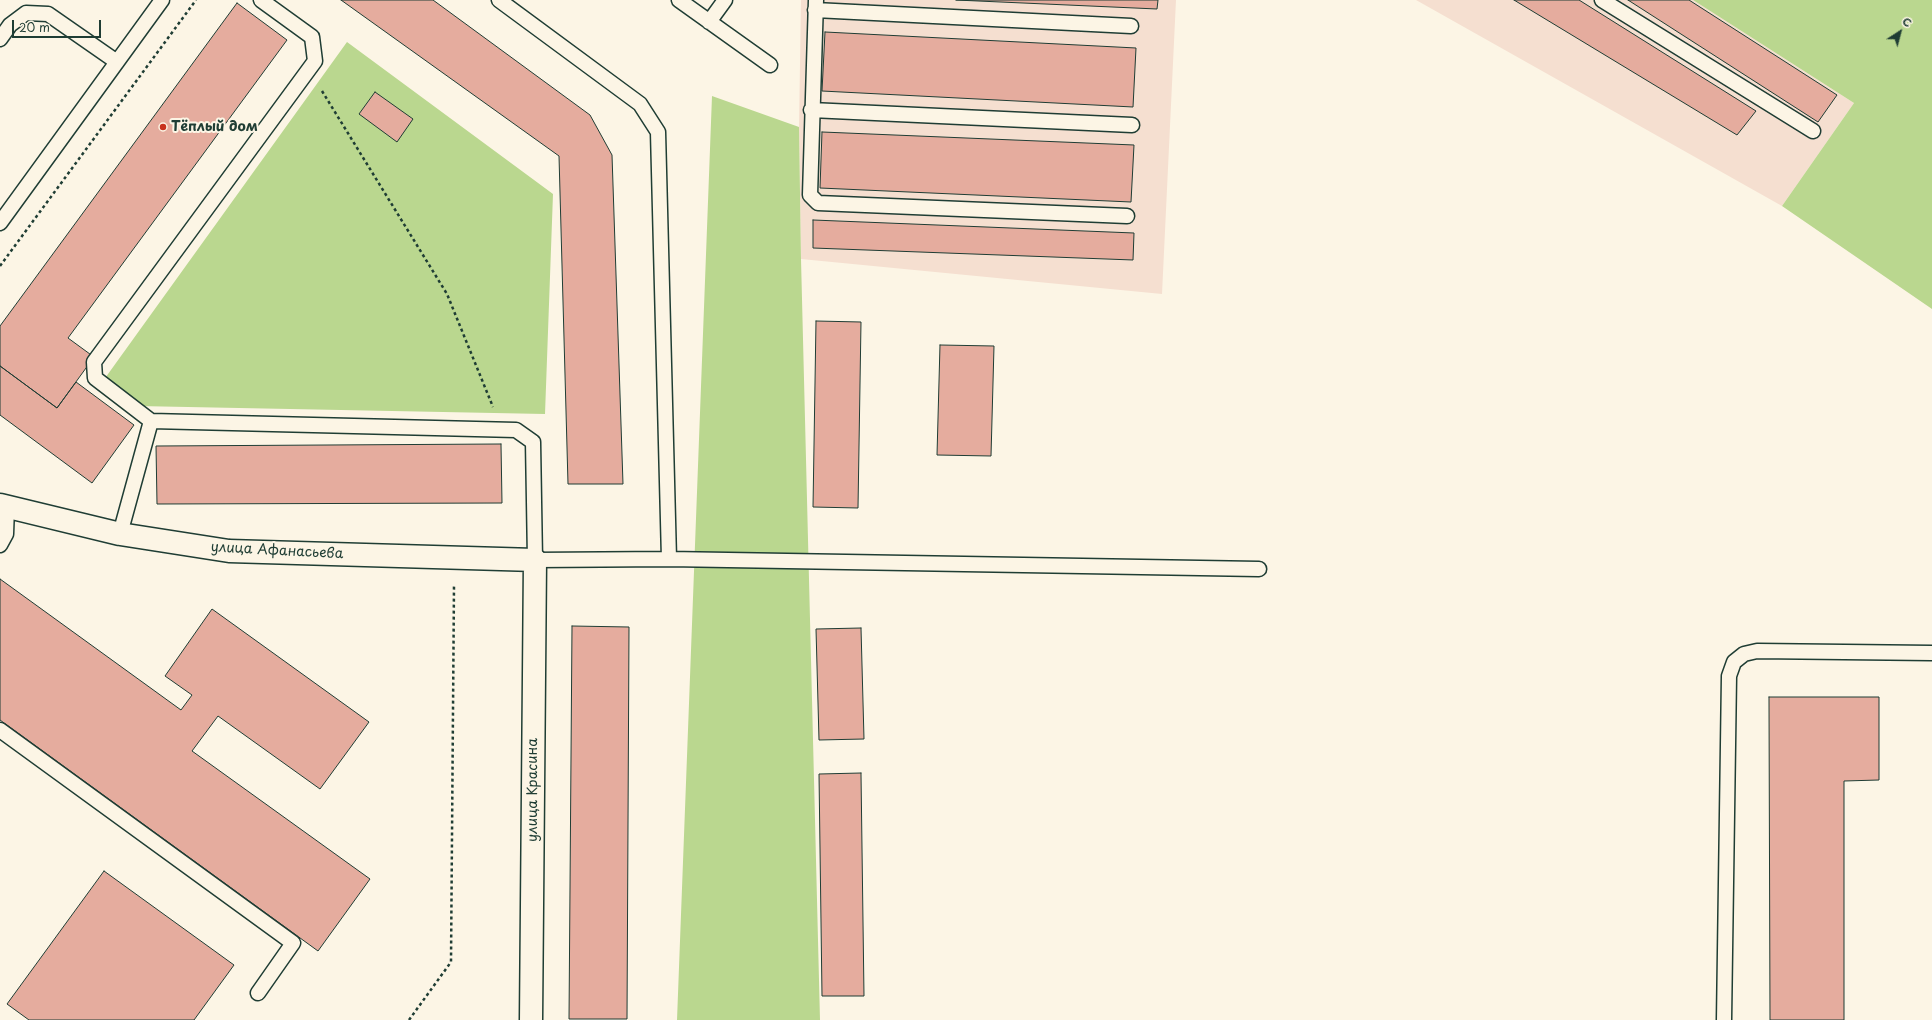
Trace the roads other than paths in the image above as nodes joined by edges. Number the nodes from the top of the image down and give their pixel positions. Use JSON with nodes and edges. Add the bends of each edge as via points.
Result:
{"nodes":[{"id":1,"x":162,"y":0,"type":"edge"},
{"id":2,"x":261,"y":0,"type":"edge"},
{"id":3,"x":499,"y":0,"type":"edge"},
{"id":4,"x":679,"y":0,"type":"edge"},
{"id":5,"x":725,"y":0,"type":"edge"},
{"id":6,"x":1602,"y":0,"type":"edge"},
{"id":7,"x":816,"y":5,"type":"edge"},
{"id":8,"x":709,"y":22,"type":"junction"},
{"id":9,"x":1131,"y":26,"type":"dead end"},
{"id":10,"x":0,"y":39,"type":"edge"},
{"id":11,"x":117,"y":62,"type":"junction"},
{"id":12,"x":770,"y":65,"type":"dead end"},
{"id":13,"x":812,"y":110,"type":"junction"},
{"id":14,"x":1132,"y":125,"type":"dead end"},
{"id":15,"x":1812,"y":131,"type":"dead end"},
{"id":16,"x":1127,"y":216,"type":"dead end"},
{"id":17,"x":0,"y":223,"type":"edge"},
{"id":18,"x":151,"y":421,"type":"junction"},
{"id":19,"x":4,"y":506,"type":"edge"},
{"id":20,"x":120,"y":534,"type":"junction"},
{"id":21,"x":0,"y":545,"type":"edge"},
{"id":22,"x":669,"y":559,"type":"junction"},
{"id":23,"x":535,"y":560,"type":"junction"},
{"id":24,"x":1259,"y":569,"type":"dead end"},
{"id":25,"x":1932,"y":653,"type":"edge"},
{"id":26,"x":0,"y":730,"type":"edge"},
{"id":27,"x":258,"y":993,"type":"dead end"},
{"id":28,"x":531,"y":1020,"type":"edge"},
{"id":29,"x":1724,"y":1020,"type":"edge"}],
"edges":[{"from":1,"to":11,"type":"lane"},
{"from":2,"to":18,"type":"lane","via":[[312,37],[315,62],[94,362],[95,378]]},
{"from":3,"to":22,"type":"lane","via":[[640,104],[658,132]]},
{"from":4,"to":8,"type":"lane"},
{"from":5,"to":8,"type":"lane"},
{"from":6,"to":15,"type":"lane"},
{"from":7,"to":9,"type":"lane"},
{"from":7,"to":13,"type":"lane"},
{"from":8,"to":12,"type":"lane"},
{"from":10,"to":11,"type":"lane","via":[[10,25],[26,13],[48,14]]},
{"from":11,"to":17,"type":"lane"},
{"from":13,"to":14,"type":"lane"},
{"from":13,"to":16,"type":"lane","via":[[810,195],[818,203]]},
{"from":18,"to":20,"type":"lane"},
{"from":18,"to":23,"type":"lane","via":[[516,430],[533,442]]},
{"from":19,"to":20,"type":"street","name":"улица Афанасьева"},
{"from":19,"to":21,"type":"lane","via":[[6,534]]},
{"from":20,"to":23,"type":"street","name":"улица Афанасьева","via":[[229,552]]},
{"from":22,"to":23,"type":"lane"},
{"from":22,"to":24,"type":"lane"},
{"from":23,"to":28,"type":"street","name":"улица Красина"},
{"from":25,"to":29,"type":"lane","via":[[1757,651],[1744,654],[1734,662],[1729,676]]},
{"from":26,"to":27,"type":"lane","via":[[293,943]]}]}
